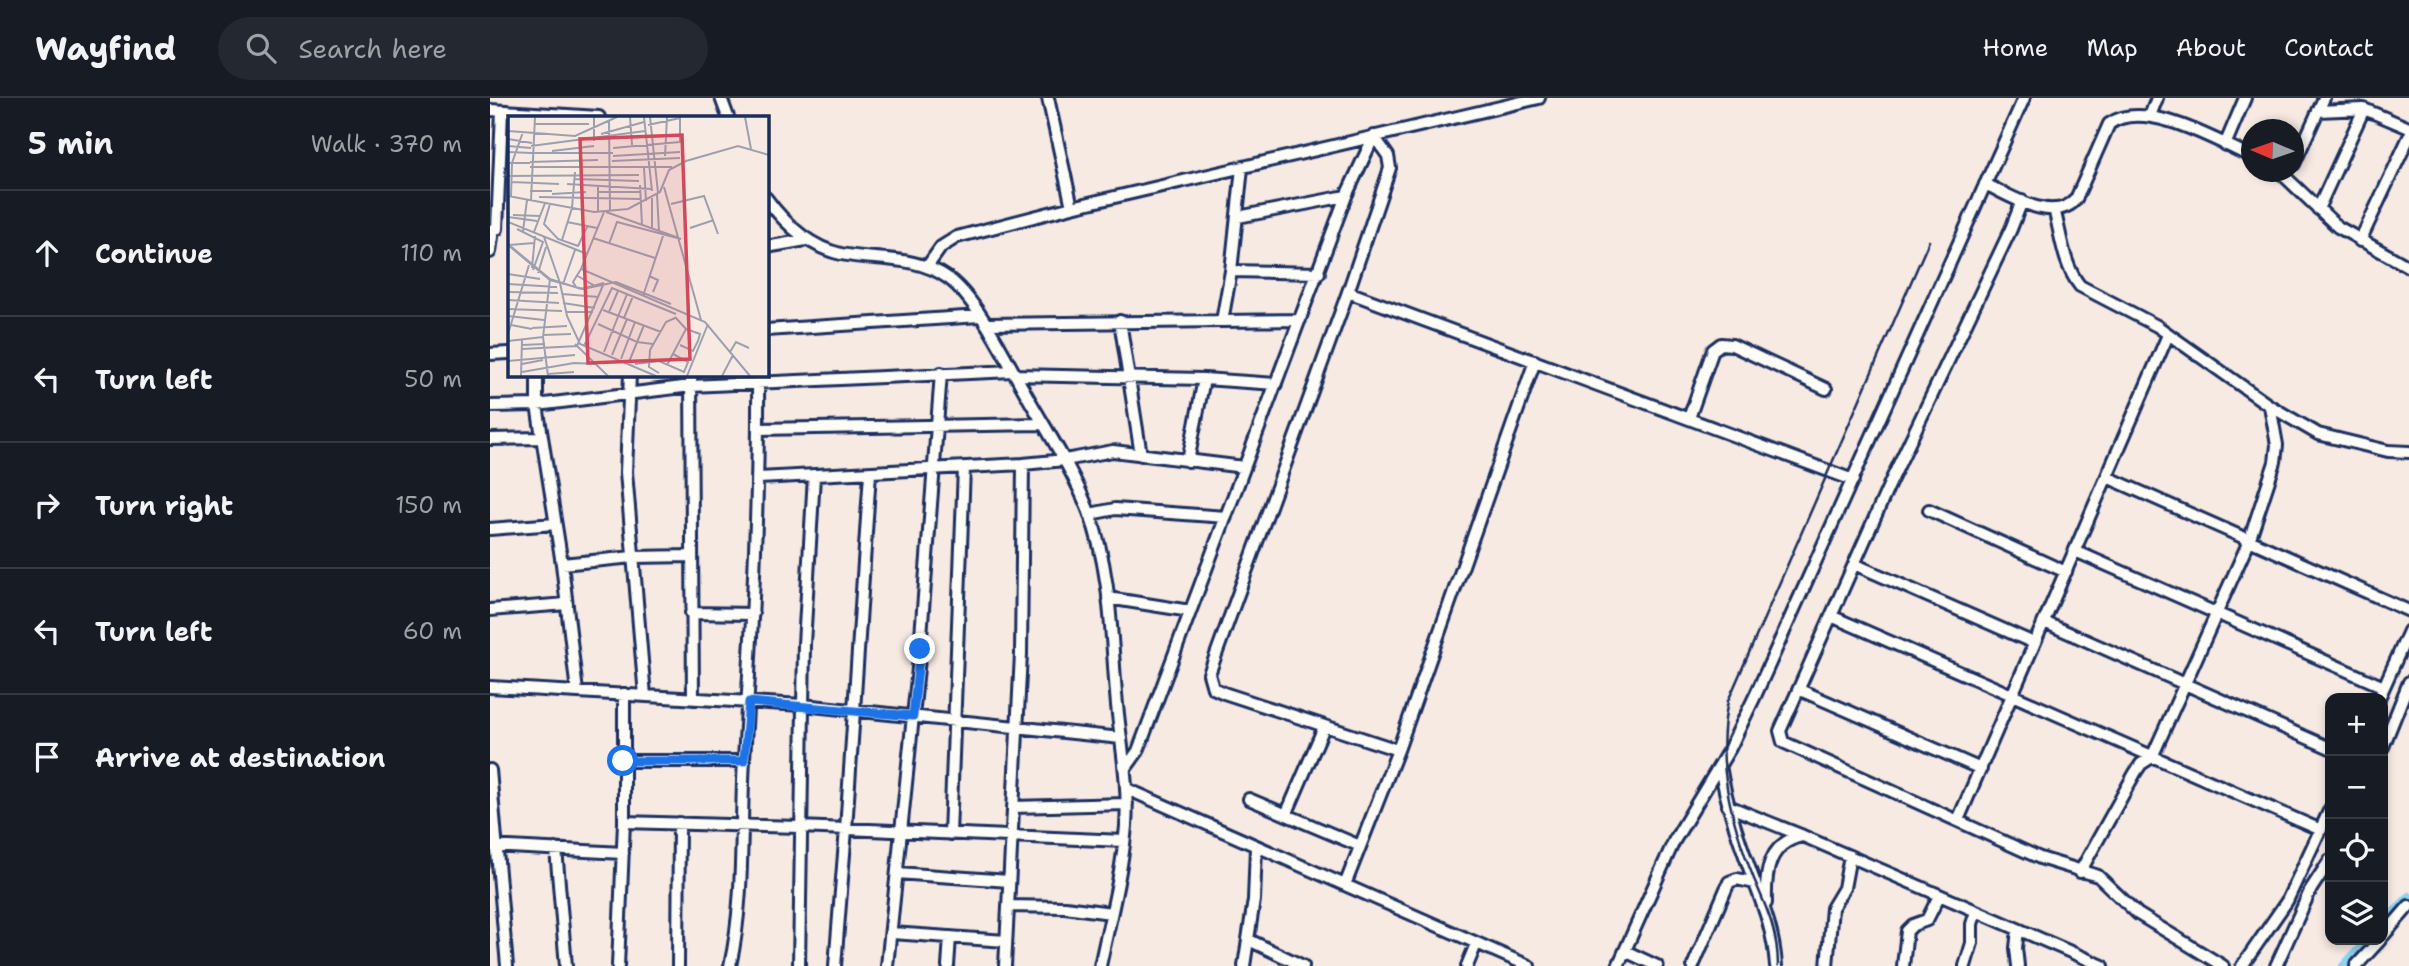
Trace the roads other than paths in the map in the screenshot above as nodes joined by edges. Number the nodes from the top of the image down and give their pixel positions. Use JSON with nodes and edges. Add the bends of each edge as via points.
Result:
{"nodes":[{"id":1,"x":721,"y":98,"type":"edge"},
{"id":2,"x":1048,"y":98,"type":"edge"},
{"id":3,"x":1539,"y":98,"type":"edge"},
{"id":4,"x":2024,"y":98,"type":"edge"},
{"id":5,"x":2157,"y":98,"type":"edge"},
{"id":6,"x":2245,"y":98,"type":"edge"},
{"id":7,"x":2324,"y":98,"type":"edge"},
{"id":8,"x":2364,"y":109,"type":"junction"},
{"id":9,"x":490,"y":110,"type":"edge"},
{"id":10,"x":502,"y":111,"type":"junction"},
{"id":11,"x":2318,"y":111,"type":"junction"},
{"id":12,"x":550,"y":116,"type":"edge"},
{"id":13,"x":728,"y":116,"type":"edge"},
{"id":14,"x":2150,"y":116,"type":"junction"},
{"id":15,"x":2409,"y":128,"type":"edge"},
{"id":16,"x":1374,"y":136,"type":"junction"},
{"id":17,"x":2409,"y":137,"type":"edge"},
{"id":18,"x":2304,"y":142,"type":"edge"},
{"id":19,"x":2225,"y":145,"type":"junction"},
{"id":20,"x":2241,"y":152,"type":"edge"},
{"id":21,"x":1242,"y":168,"type":"junction"},
{"id":22,"x":2293,"y":182,"type":"edge"},
{"id":23,"x":1985,"y":184,"type":"junction"},
{"id":24,"x":1346,"y":196,"type":"junction"},
{"id":25,"x":768,"y":200,"type":"edge"},
{"id":26,"x":2022,"y":201,"type":"junction"},
{"id":27,"x":1072,"y":207,"type":"junction"},
{"id":28,"x":2053,"y":209,"type":"junction"},
{"id":29,"x":2318,"y":209,"type":"junction"},
{"id":30,"x":1238,"y":217,"type":"junction"},
{"id":31,"x":493,"y":229,"type":"edge"},
{"id":32,"x":806,"y":240,"type":"junction"},
{"id":33,"x":2360,"y":241,"type":"junction"},
{"id":34,"x":768,"y":247,"type":"edge"},
{"id":35,"x":490,"y":252,"type":"edge"},
{"id":36,"x":927,"y":267,"type":"junction"},
{"id":37,"x":2409,"y":267,"type":"edge"},
{"id":38,"x":1231,"y":271,"type":"junction"},
{"id":39,"x":1319,"y":273,"type":"junction"},
{"id":40,"x":1348,"y":292,"type":"junction"},
{"id":41,"x":983,"y":320,"type":"junction"},
{"id":42,"x":1300,"y":320,"type":"junction"},
{"id":43,"x":1120,"y":321,"type":"junction"},
{"id":44,"x":1222,"y":321,"type":"junction"},
{"id":45,"x":768,"y":330,"type":"edge"},
{"id":46,"x":2168,"y":335,"type":"junction"},
{"id":47,"x":508,"y":353,"type":"edge"},
{"id":48,"x":490,"y":354,"type":"edge"},
{"id":49,"x":1535,"y":361,"type":"junction"},
{"id":50,"x":941,"y":373,"type":"junction"},
{"id":51,"x":1014,"y":373,"type":"junction"},
{"id":52,"x":537,"y":376,"type":"edge"},
{"id":53,"x":630,"y":376,"type":"edge"},
{"id":54,"x":1129,"y":376,"type":"junction"},
{"id":55,"x":758,"y":379,"type":"edge"},
{"id":56,"x":1204,"y":379,"type":"junction"},
{"id":57,"x":691,"y":380,"type":"edge"},
{"id":58,"x":1276,"y":384,"type":"junction"},
{"id":59,"x":1826,"y":389,"type":"dead end"},
{"id":60,"x":629,"y":394,"type":"junction"},
{"id":61,"x":537,"y":405,"type":"junction"},
{"id":62,"x":490,"y":406,"type":"edge"},
{"id":63,"x":2270,"y":407,"type":"junction"},
{"id":64,"x":1689,"y":418,"type":"junction"},
{"id":65,"x":1043,"y":424,"type":"junction"},
{"id":66,"x":937,"y":426,"type":"junction"},
{"id":67,"x":758,"y":429,"type":"junction"},
{"id":68,"x":542,"y":438,"type":"junction"},
{"id":69,"x":490,"y":439,"type":"edge"},
{"id":70,"x":2409,"y":452,"type":"edge"},
{"id":71,"x":1141,"y":455,"type":"junction"},
{"id":72,"x":1065,"y":460,"type":"junction"},
{"id":73,"x":1188,"y":461,"type":"junction"},
{"id":74,"x":1023,"y":464,"type":"junction"},
{"id":75,"x":1244,"y":467,"type":"junction"},
{"id":76,"x":964,"y":468,"type":"junction"},
{"id":77,"x":934,"y":470,"type":"junction"},
{"id":78,"x":870,"y":473,"type":"junction"},
{"id":79,"x":814,"y":476,"type":"junction"},
{"id":80,"x":2107,"y":477,"type":"junction"},
{"id":81,"x":759,"y":478,"type":"junction"},
{"id":82,"x":1853,"y":480,"type":"junction"},
{"id":83,"x":1929,"y":510,"type":"dead end"},
{"id":84,"x":1090,"y":514,"type":"junction"},
{"id":85,"x":1226,"y":517,"type":"junction"},
{"id":86,"x":555,"y":524,"type":"junction"},
{"id":87,"x":490,"y":529,"type":"edge"},
{"id":88,"x":2249,"y":541,"type":"junction"},
{"id":89,"x":2075,"y":551,"type":"junction"},
{"id":90,"x":633,"y":556,"type":"junction"},
{"id":91,"x":691,"y":556,"type":"junction"},
{"id":92,"x":562,"y":564,"type":"junction"},
{"id":93,"x":1854,"y":564,"type":"junction"},
{"id":94,"x":2066,"y":572,"type":"junction"},
{"id":95,"x":1108,"y":598,"type":"junction"},
{"id":96,"x":566,"y":604,"type":"junction"},
{"id":97,"x":490,"y":610,"type":"edge"},
{"id":98,"x":1190,"y":611,"type":"junction"},
{"id":99,"x":2409,"y":611,"type":"edge"},
{"id":100,"x":691,"y":613,"type":"junction"},
{"id":101,"x":754,"y":614,"type":"junction"},
{"id":102,"x":2216,"y":614,"type":"junction"},
{"id":103,"x":1831,"y":616,"type":"junction"},
{"id":104,"x":2044,"y":622,"type":"junction"},
{"id":105,"x":2409,"y":632,"type":"edge"},
{"id":106,"x":2034,"y":643,"type":"junction"},
{"id":107,"x":2409,"y":682,"type":"edge"},
{"id":108,"x":2184,"y":685,"type":"junction"},
{"id":109,"x":490,"y":687,"type":"edge"},
{"id":110,"x":2384,"y":687,"type":"junction"},
{"id":111,"x":1800,"y":690,"type":"junction"},
{"id":112,"x":577,"y":692,"type":"junction"},
{"id":113,"x":2381,"y":693,"type":"edge"},
{"id":114,"x":624,"y":694,"type":"junction"},
{"id":115,"x":2011,"y":695,"type":"junction"},
{"id":116,"x":645,"y":696,"type":"junction"},
{"id":117,"x":693,"y":699,"type":"junction"},
{"id":118,"x":749,"y":702,"type":"junction"},
{"id":119,"x":803,"y":705,"type":"junction"},
{"id":120,"x":854,"y":712,"type":"junction"},
{"id":121,"x":913,"y":716,"type":"junction"},
{"id":122,"x":953,"y":721,"type":"junction"},
{"id":123,"x":1016,"y":727,"type":"junction"},
{"id":124,"x":1324,"y":727,"type":"junction"},
{"id":125,"x":2388,"y":734,"type":"edge"},
{"id":126,"x":1121,"y":738,"type":"junction"},
{"id":127,"x":2325,"y":746,"type":"edge"},
{"id":128,"x":1398,"y":750,"type":"junction"},
{"id":129,"x":2152,"y":757,"type":"junction"},
{"id":130,"x":623,"y":761,"type":"junction"},
{"id":131,"x":744,"y":761,"type":"junction"},
{"id":132,"x":1720,"y":765,"type":"junction"},
{"id":133,"x":1125,"y":769,"type":"junction"},
{"id":134,"x":1981,"y":769,"type":"junction"},
{"id":135,"x":490,"y":770,"type":"edge"},
{"id":136,"x":1126,"y":789,"type":"junction"},
{"id":137,"x":491,"y":791,"type":"edge"},
{"id":138,"x":1249,"y":799,"type":"dead end"},
{"id":139,"x":1127,"y":804,"type":"junction"},
{"id":140,"x":1728,"y":806,"type":"junction"},
{"id":141,"x":1013,"y":807,"type":"junction"},
{"id":142,"x":1286,"y":815,"type":"junction"},
{"id":143,"x":2326,"y":819,"type":"edge"},
{"id":144,"x":1958,"y":820,"type":"junction"},
{"id":145,"x":624,"y":822,"type":"junction"},
{"id":146,"x":679,"y":823,"type":"junction"},
{"id":147,"x":743,"y":824,"type":"junction"},
{"id":148,"x":800,"y":827,"type":"junction"},
{"id":149,"x":846,"y":829,"type":"junction"},
{"id":150,"x":2321,"y":830,"type":"junction"},
{"id":151,"x":902,"y":832,"type":"junction"},
{"id":152,"x":950,"y":834,"type":"junction"},
{"id":153,"x":1803,"y":836,"type":"junction"},
{"id":154,"x":1011,"y":837,"type":"junction"},
{"id":155,"x":1124,"y":841,"type":"junction"},
{"id":156,"x":493,"y":846,"type":"edge"},
{"id":157,"x":1256,"y":846,"type":"junction"},
{"id":158,"x":1360,"y":846,"type":"junction"},
{"id":159,"x":556,"y":849,"type":"junction"},
{"id":160,"x":623,"y":853,"type":"junction"},
{"id":161,"x":1850,"y":856,"type":"junction"},
{"id":162,"x":2325,"y":868,"type":"edge"},
{"id":163,"x":2080,"y":872,"type":"junction"},
{"id":164,"x":897,"y":873,"type":"junction"},
{"id":165,"x":1009,"y":881,"type":"junction"},
{"id":166,"x":1755,"y":883,"type":"junction"},
{"id":167,"x":1345,"y":885,"type":"junction"},
{"id":168,"x":1939,"y":895,"type":"junction"},
{"id":169,"x":1008,"y":906,"type":"junction"},
{"id":170,"x":2409,"y":906,"type":"edge"},
{"id":171,"x":1766,"y":909,"type":"junction"},
{"id":172,"x":1976,"y":912,"type":"junction"},
{"id":173,"x":1111,"y":913,"type":"junction"},
{"id":174,"x":504,"y":927,"type":"junction"},
{"id":175,"x":490,"y":929,"type":"edge"},
{"id":176,"x":2018,"y":930,"type":"junction"},
{"id":177,"x":2388,"y":930,"type":"edge"},
{"id":178,"x":892,"y":933,"type":"junction"},
{"id":179,"x":950,"y":937,"type":"junction"},
{"id":180,"x":1249,"y":940,"type":"junction"},
{"id":181,"x":1006,"y":941,"type":"junction"},
{"id":182,"x":1476,"y":944,"type":"junction"},
{"id":183,"x":2375,"y":945,"type":"edge"},
{"id":184,"x":1625,"y":951,"type":"junction"},
{"id":185,"x":2096,"y":965,"type":"edge"},
{"id":186,"x":507,"y":966,"type":"edge"},
{"id":187,"x":566,"y":966,"type":"edge"},
{"id":188,"x":618,"y":966,"type":"edge"},
{"id":189,"x":678,"y":966,"type":"edge"},
{"id":190,"x":730,"y":966,"type":"edge"},
{"id":191,"x":799,"y":966,"type":"edge"},
{"id":192,"x":835,"y":966,"type":"edge"},
{"id":193,"x":887,"y":966,"type":"edge"},
{"id":194,"x":948,"y":966,"type":"edge"},
{"id":195,"x":1005,"y":966,"type":"edge"},
{"id":196,"x":1100,"y":966,"type":"edge"},
{"id":197,"x":1244,"y":966,"type":"edge"},
{"id":198,"x":1303,"y":966,"type":"edge"},
{"id":199,"x":1467,"y":966,"type":"edge"},
{"id":200,"x":1529,"y":966,"type":"edge"},
{"id":201,"x":1618,"y":966,"type":"edge"},
{"id":202,"x":1657,"y":966,"type":"edge"},
{"id":203,"x":1693,"y":966,"type":"edge"},
{"id":204,"x":1776,"y":966,"type":"edge"},
{"id":205,"x":1827,"y":966,"type":"edge"},
{"id":206,"x":1903,"y":966,"type":"edge"},
{"id":207,"x":1965,"y":966,"type":"edge"},
{"id":208,"x":2018,"y":966,"type":"edge"},
{"id":209,"x":2223,"y":966,"type":"edge"},
{"id":210,"x":2242,"y":966,"type":"edge"},
{"id":211,"x":2276,"y":966,"type":"edge"},
{"id":212,"x":2357,"y":966,"type":"edge"}],
"edges":[{"from":1,"to":13,"type":"street"},
{"from":2,"to":27,"type":"street"},
{"from":3,"to":16,"type":"street"},
{"from":4,"to":23,"type":"street"},
{"from":5,"to":14,"type":"street"},
{"from":6,"to":19,"type":"street"},
{"from":7,"to":11,"type":"street"},
{"from":8,"to":11,"type":"street"},
{"from":8,"to":15,"type":"street"},
{"from":8,"to":29,"type":"street"},
{"from":9,"to":10,"type":"street"},
{"from":10,"to":12,"type":"street"},
{"from":10,"to":31,"type":"street"},
{"from":11,"to":18,"type":"street"},
{"from":14,"to":19,"type":"street","via":[[2195,128]]},
{"from":14,"to":28,"type":"street","via":[[2114,119],[2076,199],[2067,207]]},
{"from":16,"to":21,"type":"street"},
{"from":16,"to":24,"type":"street"},
{"from":16,"to":40,"type":"street","via":[[1390,167]]},
{"from":17,"to":33,"type":"street"},
{"from":19,"to":20,"type":"street"},
{"from":21,"to":27,"type":"street"},
{"from":21,"to":30,"type":"street"},
{"from":22,"to":29,"type":"street"},
{"from":23,"to":26,"type":"street"},
{"from":23,"to":82,"type":"street"},
{"from":24,"to":30,"type":"street"},
{"from":24,"to":39,"type":"street"},
{"from":25,"to":32,"type":"street"},
{"from":26,"to":28,"type":"street"},
{"from":26,"to":93,"type":"street"},
{"from":27,"to":36,"type":"street","via":[[957,237],[941,247]]},
{"from":28,"to":46,"type":"street","via":[[2066,259],[2080,286]]},
{"from":29,"to":33,"type":"street"},
{"from":30,"to":38,"type":"street"},
{"from":31,"to":35,"type":"street"},
{"from":32,"to":34,"type":"street"},
{"from":32,"to":36,"type":"street","via":[[828,251]]},
{"from":33,"to":37,"type":"street"},
{"from":36,"to":41,"type":"street","via":[[959,288]]},
{"from":38,"to":39,"type":"street"},
{"from":38,"to":44,"type":"street"},
{"from":39,"to":42,"type":"street"},
{"from":40,"to":49,"type":"street"},
{"from":40,"to":124,"type":"street","via":[[1209,674],[1217,691]]},
{"from":41,"to":43,"type":"street"},
{"from":41,"to":45,"type":"street"},
{"from":41,"to":51,"type":"street"},
{"from":42,"to":44,"type":"street"},
{"from":42,"to":58,"type":"street"},
{"from":43,"to":44,"type":"street"},
{"from":43,"to":54,"type":"street"},
{"from":46,"to":63,"type":"street"},
{"from":46,"to":80,"type":"street"},
{"from":47,"to":48,"type":"street"},
{"from":49,"to":64,"type":"street"},
{"from":49,"to":128,"type":"street"},
{"from":50,"to":51,"type":"street"},
{"from":50,"to":55,"type":"street"},
{"from":50,"to":66,"type":"street"},
{"from":51,"to":54,"type":"street"},
{"from":51,"to":65,"type":"street"},
{"from":52,"to":61,"type":"street"},
{"from":53,"to":60,"type":"street"},
{"from":54,"to":56,"type":"street"},
{"from":54,"to":71,"type":"street"},
{"from":55,"to":57,"type":"street"},
{"from":55,"to":67,"type":"street"},
{"from":56,"to":58,"type":"street"},
{"from":56,"to":73,"type":"street"},
{"from":57,"to":60,"type":"street"},
{"from":57,"to":91,"type":"street"},
{"from":58,"to":75,"type":"street"},
{"from":59,"to":64,"type":"street","via":[[1721,344],[1713,350]]},
{"from":60,"to":61,"type":"street"},
{"from":60,"to":90,"type":"street","via":[[626,472]]},
{"from":61,"to":62,"type":"street"},
{"from":61,"to":68,"type":"street"},
{"from":63,"to":70,"type":"street","via":[[2318,434]]},
{"from":63,"to":88,"type":"street","via":[[2277,445],[2275,462]]},
{"from":64,"to":82,"type":"street"},
{"from":65,"to":66,"type":"street"},
{"from":65,"to":72,"type":"street"},
{"from":66,"to":67,"type":"street"},
{"from":66,"to":77,"type":"street"},
{"from":67,"to":81,"type":"street"},
{"from":68,"to":69,"type":"street"},
{"from":68,"to":86,"type":"street"},
{"from":71,"to":72,"type":"street","via":[[1113,451]]},
{"from":71,"to":73,"type":"street"},
{"from":72,"to":74,"type":"street"},
{"from":72,"to":84,"type":"street"},
{"from":73,"to":75,"type":"street"},
{"from":74,"to":76,"type":"street"},
{"from":74,"to":123,"type":"street"},
{"from":75,"to":85,"type":"street"},
{"from":76,"to":77,"type":"street"},
{"from":76,"to":122,"type":"street"},
{"from":77,"to":78,"type":"street"},
{"from":77,"to":121,"type":"street"},
{"from":78,"to":79,"type":"street"},
{"from":78,"to":120,"type":"street"},
{"from":79,"to":81,"type":"street"},
{"from":79,"to":119,"type":"street"},
{"from":80,"to":88,"type":"street"},
{"from":80,"to":89,"type":"street"},
{"from":81,"to":101,"type":"street"},
{"from":82,"to":132,"type":"street"},
{"from":83,"to":94,"type":"street"},
{"from":84,"to":85,"type":"street","via":[[1115,509]]},
{"from":84,"to":95,"type":"street"},
{"from":85,"to":98,"type":"street"},
{"from":86,"to":87,"type":"street"},
{"from":86,"to":92,"type":"street"},
{"from":88,"to":99,"type":"street"},
{"from":88,"to":102,"type":"street"},
{"from":89,"to":94,"type":"street"},
{"from":89,"to":102,"type":"street"},
{"from":90,"to":91,"type":"street"},
{"from":90,"to":92,"type":"street"},
{"from":90,"to":116,"type":"street"},
{"from":91,"to":100,"type":"street"},
{"from":92,"to":96,"type":"street"},
{"from":93,"to":103,"type":"street"},
{"from":93,"to":106,"type":"street"},
{"from":94,"to":104,"type":"street"},
{"from":95,"to":98,"type":"street"},
{"from":95,"to":126,"type":"street"},
{"from":96,"to":97,"type":"street"},
{"from":96,"to":112,"type":"street"},
{"from":98,"to":133,"type":"street","via":[[1138,751]]},
{"from":100,"to":101,"type":"street"},
{"from":100,"to":117,"type":"street"},
{"from":101,"to":118,"type":"street"},
{"from":102,"to":108,"type":"street"},
{"from":102,"to":110,"type":"street"},
{"from":103,"to":111,"type":"street"},
{"from":103,"to":115,"type":"street"},
{"from":104,"to":106,"type":"street"},
{"from":104,"to":108,"type":"street"},
{"from":105,"to":110,"type":"street"},
{"from":106,"to":115,"type":"street"},
{"from":107,"to":125,"type":"street"},
{"from":108,"to":127,"type":"street"},
{"from":108,"to":129,"type":"street"},
{"from":109,"to":112,"type":"street"},
{"from":110,"to":113,"type":"street"},
{"from":111,"to":134,"type":"street"},
{"from":111,"to":144,"type":"street","via":[[1780,732],[1783,742]]},
{"from":112,"to":114,"type":"street"},
{"from":114,"to":116,"type":"street"},
{"from":114,"to":130,"type":"street"},
{"from":115,"to":129,"type":"street"},
{"from":115,"to":134,"type":"street"},
{"from":116,"to":117,"type":"street"},
{"from":117,"to":118,"type":"street"},
{"from":118,"to":119,"type":"street"},
{"from":118,"to":131,"type":"street"},
{"from":119,"to":120,"type":"street"},
{"from":119,"to":148,"type":"street"},
{"from":120,"to":121,"type":"street"},
{"from":120,"to":149,"type":"street"},
{"from":121,"to":122,"type":"street"},
{"from":121,"to":151,"type":"street"},
{"from":122,"to":123,"type":"street"},
{"from":122,"to":152,"type":"street"},
{"from":123,"to":126,"type":"street"},
{"from":123,"to":141,"type":"street"},
{"from":124,"to":128,"type":"street"},
{"from":124,"to":142,"type":"street"},
{"from":126,"to":133,"type":"street"},
{"from":128,"to":158,"type":"street"},
{"from":129,"to":150,"type":"street"},
{"from":129,"to":163,"type":"street","via":[[2135,773]]},
{"from":130,"to":131,"type":"street"},
{"from":130,"to":145,"type":"street"},
{"from":131,"to":147,"type":"street"},
{"from":132,"to":140,"type":"street"},
{"from":132,"to":184,"type":"street","via":[[1674,841]]},
{"from":133,"to":136,"type":"street"},
{"from":134,"to":144,"type":"street"},
{"from":135,"to":137,"type":"street"},
{"from":136,"to":139,"type":"street"},
{"from":136,"to":157,"type":"street"},
{"from":137,"to":156,"type":"street"},
{"from":138,"to":142,"type":"street"},
{"from":139,"to":141,"type":"street"},
{"from":139,"to":155,"type":"street"},
{"from":140,"to":153,"type":"street"},
{"from":140,"to":166,"type":"street"},
{"from":141,"to":154,"type":"street"},
{"from":142,"to":158,"type":"street"},
{"from":143,"to":150,"type":"street"},
{"from":144,"to":163,"type":"street"},
{"from":145,"to":146,"type":"street"},
{"from":145,"to":160,"type":"street"},
{"from":146,"to":147,"type":"street"},
{"from":146,"to":189,"type":"street"},
{"from":147,"to":148,"type":"street"},
{"from":147,"to":190,"type":"street","via":[[739,923]]},
{"from":148,"to":149,"type":"street"},
{"from":148,"to":191,"type":"street"},
{"from":149,"to":151,"type":"street"},
{"from":149,"to":192,"type":"street"},
{"from":150,"to":210,"type":"street","via":[[2287,901]]},
{"from":151,"to":152,"type":"street"},
{"from":151,"to":164,"type":"street"},
{"from":152,"to":154,"type":"street"},
{"from":153,"to":161,"type":"street"},
{"from":153,"to":171,"type":"street","via":[[1784,841],[1772,859],[1766,878]]},
{"from":154,"to":155,"type":"street"},
{"from":154,"to":165,"type":"street"},
{"from":155,"to":173,"type":"street"},
{"from":156,"to":159,"type":"street"},
{"from":156,"to":174,"type":"street"},
{"from":157,"to":167,"type":"street"},
{"from":157,"to":180,"type":"street"},
{"from":158,"to":167,"type":"street"},
{"from":159,"to":160,"type":"street"},
{"from":159,"to":187,"type":"street"},
{"from":160,"to":188,"type":"street"},
{"from":161,"to":168,"type":"street"},
{"from":161,"to":205,"type":"street","via":[[1844,888],[1832,908]]},
{"from":162,"to":211,"type":"street"},
{"from":163,"to":209,"type":"street","via":[[2098,876],[2138,914]]},
{"from":164,"to":165,"type":"street"},
{"from":164,"to":178,"type":"street"},
{"from":165,"to":169,"type":"street"},
{"from":166,"to":171,"type":"street"},
{"from":166,"to":203,"type":"street","via":[[1737,879],[1729,883]]},
{"from":167,"to":182,"type":"street"},
{"from":168,"to":172,"type":"street"},
{"from":168,"to":206,"type":"street","via":[[1927,920],[1907,931]]},
{"from":169,"to":173,"type":"street"},
{"from":169,"to":181,"type":"street"},
{"from":170,"to":177,"type":"street"},
{"from":171,"to":204,"type":"street"},
{"from":172,"to":176,"type":"street"},
{"from":172,"to":207,"type":"street"},
{"from":173,"to":196,"type":"street"},
{"from":174,"to":175,"type":"street"},
{"from":174,"to":186,"type":"street"},
{"from":176,"to":185,"type":"street"},
{"from":176,"to":208,"type":"street"},
{"from":178,"to":179,"type":"street"},
{"from":178,"to":193,"type":"street"},
{"from":179,"to":181,"type":"street"},
{"from":179,"to":194,"type":"street"},
{"from":180,"to":197,"type":"street"},
{"from":180,"to":198,"type":"street"},
{"from":181,"to":195,"type":"street"},
{"from":182,"to":199,"type":"street"},
{"from":182,"to":200,"type":"street"},
{"from":183,"to":212,"type":"street"},
{"from":184,"to":201,"type":"street"},
{"from":184,"to":202,"type":"street"}]}
